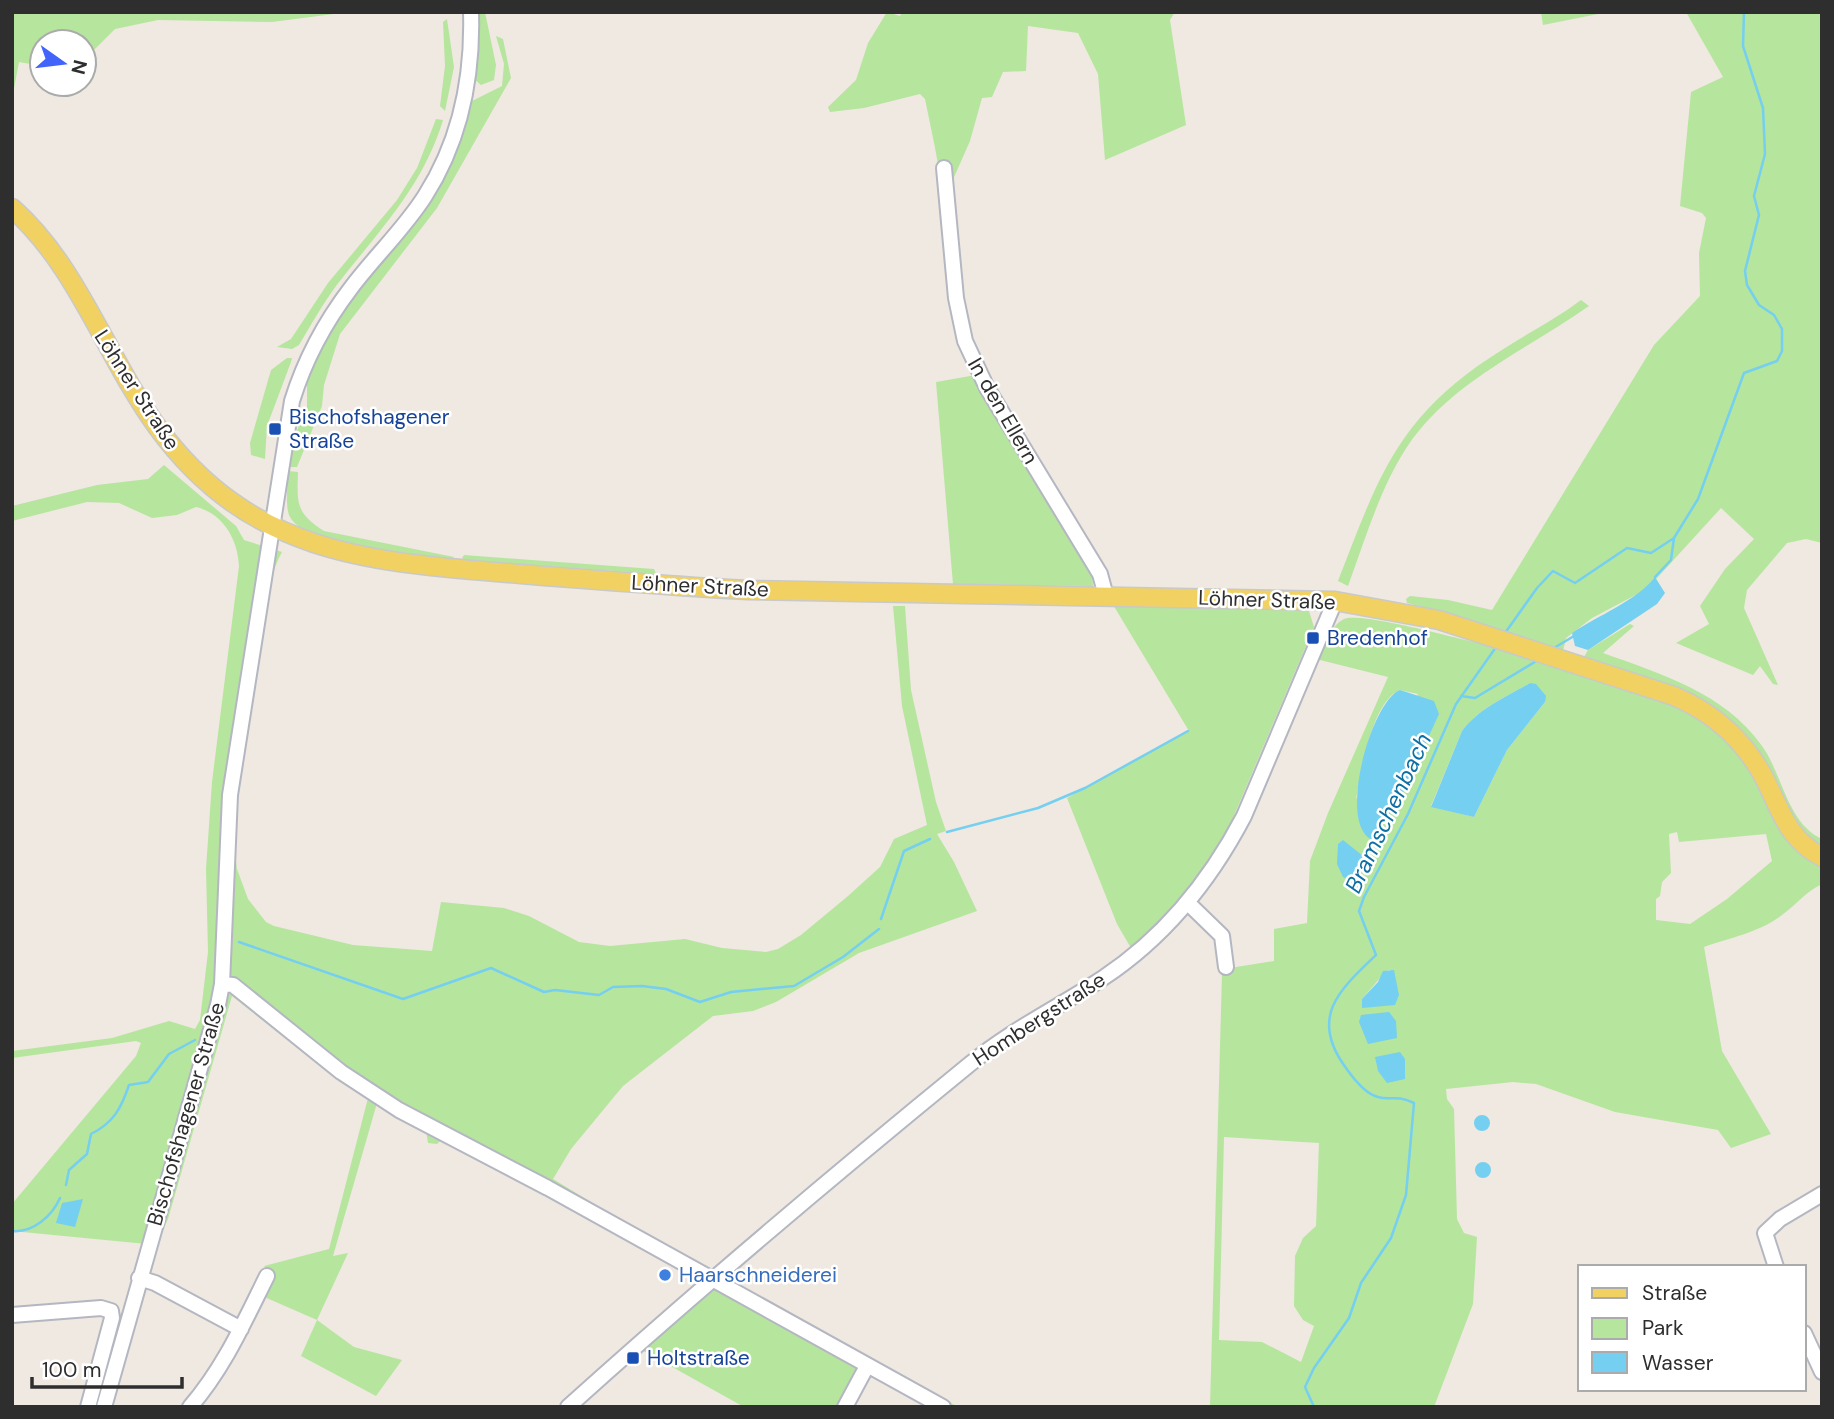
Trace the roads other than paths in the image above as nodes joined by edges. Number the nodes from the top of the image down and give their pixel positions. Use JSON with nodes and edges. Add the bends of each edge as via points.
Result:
{"nodes":[{"id":1,"x":471,"y":12,"type":"edge"},
{"id":2,"x":944,"y":168,"type":"dead end"},
{"id":3,"x":12,"y":208,"type":"edge"},
{"id":4,"x":271,"y":525,"type":"junction"},
{"id":5,"x":1106,"y":596,"type":"junction"},
{"id":6,"x":1335,"y":601,"type":"junction"},
{"id":7,"x":1822,"y":858,"type":"edge"},
{"id":8,"x":1188,"y":903,"type":"junction"},
{"id":9,"x":1226,"y":967,"type":"dead end"},
{"id":10,"x":222,"y":984,"type":"junction"},
{"id":11,"x":1822,"y":1194,"type":"edge"},
{"id":12,"x":1775,"y":1265,"type":"edge"},
{"id":13,"x":267,"y":1276,"type":"dead end"},
{"id":14,"x":139,"y":1278,"type":"junction"},
{"id":15,"x":711,"y":1279,"type":"junction"},
{"id":16,"x":12,"y":1315,"type":"edge"},
{"id":17,"x":241,"y":1329,"type":"junction"},
{"id":18,"x":1806,"y":1337,"type":"edge"},
{"id":19,"x":867,"y":1366,"type":"junction"},
{"id":20,"x":1822,"y":1372,"type":"edge"},
{"id":21,"x":88,"y":1407,"type":"edge"},
{"id":22,"x":104,"y":1407,"type":"edge"},
{"id":23,"x":190,"y":1407,"type":"edge"},
{"id":24,"x":568,"y":1407,"type":"edge"},
{"id":25,"x":845,"y":1407,"type":"edge"},
{"id":26,"x":943,"y":1407,"type":"edge"}],
"edges":[{"from":1,"to":4,"type":"street","name":"Bischofshagener Straße","via":[[471,61],[452,140],[425,197],[352,286],[307,359],[288,415]]},
{"from":2,"to":5,"type":"street","name":"In den Ellern","via":[[956,298],[965,341],[987,388],[1100,574]]},
{"from":3,"to":4,"type":"main road","name":"Löhner Straße","via":[[47,243],[157,427],[190,467],[244,510]]},
{"from":4,"to":5,"type":"main road","name":"Löhner Straße","via":[[336,552],[459,569],[748,590]]},
{"from":4,"to":10,"type":"street","name":"Bischofshagener Straße","via":[[230,795]]},
{"from":5,"to":6,"type":"main road","name":"Löhner Straße"},
{"from":6,"to":7,"type":"main road","name":"Löhner Straße","via":[[1417,614],[1674,696],[1710,714],[1751,756],[1791,833]]},
{"from":6,"to":8,"type":"street","name":"Hombergstraße","via":[[1244,816]]},
{"from":8,"to":9,"type":"street","via":[[1222,936]]},
{"from":8,"to":15,"type":"street","name":"Hombergstraße","via":[[1135,955],[973,1061]]},
{"from":10,"to":14,"type":"street","name":"Bischofshagener Straße"},
{"from":10,"to":15,"type":"street","via":[[233,985],[341,1072],[399,1110]]},
{"from":11,"to":12,"type":"street","via":[[1765,1233]]},
{"from":13,"to":17,"type":"street"},
{"from":14,"to":17,"type":"street"},
{"from":14,"to":22,"type":"street","name":"Bischofshagener Straße"},
{"from":15,"to":19,"type":"street"},
{"from":15,"to":24,"type":"street","name":"Hombergstraße"},
{"from":16,"to":21,"type":"street","via":[[111,1311]]},
{"from":17,"to":23,"type":"street","via":[[210,1383]]},
{"from":18,"to":20,"type":"street"},
{"from":19,"to":25,"type":"street"},
{"from":19,"to":26,"type":"street"}]}
